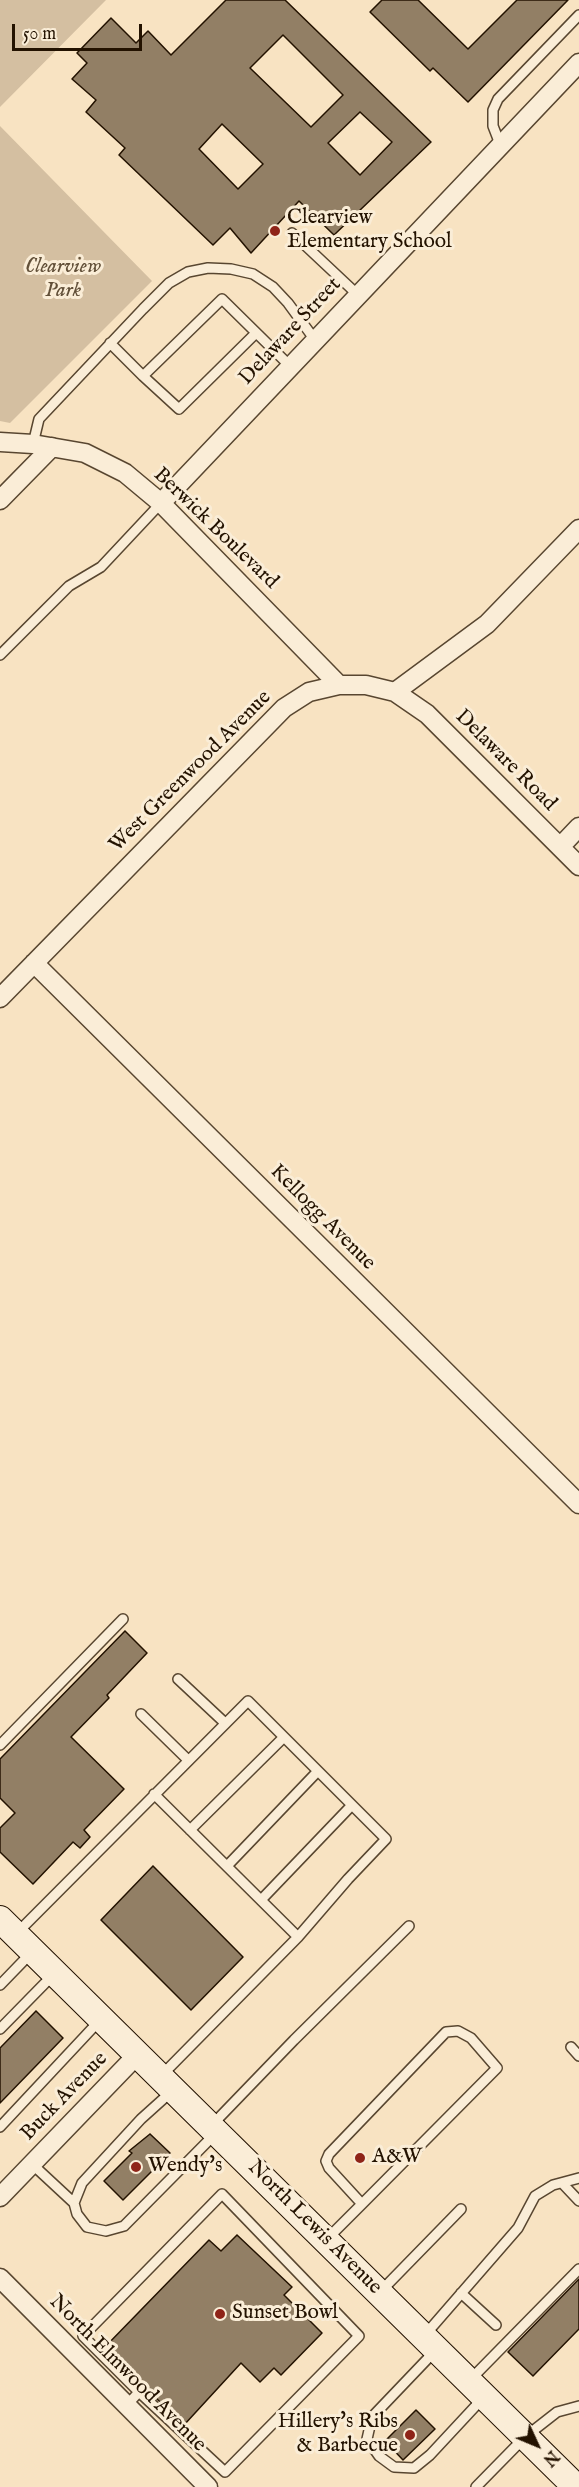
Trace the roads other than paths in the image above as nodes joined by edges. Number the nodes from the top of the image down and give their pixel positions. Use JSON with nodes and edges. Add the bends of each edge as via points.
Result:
{"nodes":[{"id":1,"x":579,"y":15,"type":"edge"},
{"id":2,"x":579,"y":63,"type":"edge"},
{"id":3,"x":500,"y":144,"type":"junction"},
{"id":4,"x":292,"y":233,"type":"dead end"},
{"id":5,"x":358,"y":295,"type":"junction"},
{"id":6,"x":256,"y":333,"type":"junction"},
{"id":7,"x":315,"y":340,"type":"junction"},
{"id":8,"x":110,"y":343,"type":"junction"},
{"id":9,"x":290,"y":366,"type":"junction"},
{"id":10,"x":143,"y":376,"type":"junction"},
{"id":11,"x":0,"y":442,"type":"edge"},
{"id":12,"x":33,"y":444,"type":"junction"},
{"id":13,"x":52,"y":447,"type":"junction"},
{"id":14,"x":0,"y":500,"type":"edge"},
{"id":15,"x":161,"y":503,"type":"junction"},
{"id":16,"x":579,"y":529,"type":"edge"},
{"id":17,"x":0,"y":655,"type":"edge"},
{"id":18,"x":339,"y":685,"type":"junction"},
{"id":19,"x":395,"y":692,"type":"junction"},
{"id":20,"x":579,"y":827,"type":"edge"},
{"id":21,"x":560,"y":847,"type":"junction"},
{"id":22,"x":579,"y":866,"type":"edge"},
{"id":23,"x":34,"y":963,"type":"junction"},
{"id":24,"x":0,"y":998,"type":"edge"},
{"id":25,"x":579,"y":1504,"type":"edge"},
{"id":26,"x":123,"y":1619,"type":"dead end"},
{"id":27,"x":178,"y":1679,"type":"dead end"},
{"id":28,"x":141,"y":1714,"type":"dead end"},
{"id":29,"x":225,"y":1723,"type":"junction"},
{"id":30,"x":284,"y":1737,"type":"junction"},
{"id":31,"x":0,"y":1745,"type":"edge"},
{"id":32,"x":188,"y":1760,"type":"junction"},
{"id":33,"x":318,"y":1771,"type":"junction"},
{"id":34,"x":154,"y":1794,"type":"junction"},
{"id":35,"x":352,"y":1805,"type":"junction"},
{"id":36,"x":190,"y":1830,"type":"junction"},
{"id":37,"x":227,"y":1866,"type":"junction"},
{"id":38,"x":261,"y":1900,"type":"junction"},
{"id":39,"x":409,"y":1926,"type":"dead end"},
{"id":40,"x":16,"y":1935,"type":"edge"},
{"id":41,"x":298,"y":1937,"type":"junction"},
{"id":42,"x":55,"y":1973,"type":"junction"},
{"id":43,"x":0,"y":1985,"type":"edge"},
{"id":44,"x":101,"y":2019,"type":"junction"},
{"id":45,"x":0,"y":2029,"type":"edge"},
{"id":46,"x":571,"y":2047,"type":"dead end"},
{"id":47,"x":137,"y":2055,"type":"junction"},
{"id":48,"x":579,"y":2056,"type":"edge"},
{"id":49,"x":167,"y":2084,"type":"junction"},
{"id":50,"x":0,"y":2127,"type":"edge"},
{"id":51,"x":214,"y":2130,"type":"junction"},
{"id":52,"x":32,"y":2164,"type":"junction"},
{"id":53,"x":579,"y":2178,"type":"edge"},
{"id":54,"x":562,"y":2183,"type":"junction"},
{"id":55,"x":3,"y":2188,"type":"edge"},
{"id":56,"x":579,"y":2200,"type":"edge"},
{"id":57,"x":74,"y":2203,"type":"junction"},
{"id":58,"x":362,"y":2204,"type":"junction"},
{"id":59,"x":461,"y":2209,"type":"dead end"},
{"id":60,"x":326,"y":2240,"type":"junction"},
{"id":61,"x":579,"y":2269,"type":"edge"},
{"id":62,"x":0,"y":2278,"type":"edge"},
{"id":63,"x":379,"y":2293,"type":"junction"},
{"id":64,"x":461,"y":2293,"type":"junction"},
{"id":65,"x":496,"y":2325,"type":"dead end"},
{"id":66,"x":430,"y":2343,"type":"junction"},
{"id":67,"x":476,"y":2389,"type":"junction"},
{"id":68,"x":133,"y":2398,"type":"junction"},
{"id":69,"x":579,"y":2406,"type":"edge"},
{"id":70,"x":525,"y":2437,"type":"junction"},
{"id":71,"x":208,"y":2487,"type":"edge"},
{"id":72,"x":476,"y":2487,"type":"edge"},
{"id":73,"x":576,"y":2487,"type":"edge"}],
"edges":[{"from":1,"to":3,"type":"lane","via":[[498,99],[493,126]]},
{"from":2,"to":3,"type":"street","name":"Delaware Street"},
{"from":3,"to":5,"type":"street","name":"Delaware Street"},
{"from":4,"to":5,"type":"lane"},
{"from":5,"to":7,"type":"street","name":"Delaware Street"},
{"from":6,"to":9,"type":"lane"},
{"from":6,"to":10,"type":"lane","via":[[179,409]]},
{"from":6,"to":10,"type":"lane","via":[[222,299]]},
{"from":7,"to":8,"type":"lane","via":[[273,287],[253,274],[208,268],[188,272],[170,283]]},
{"from":7,"to":9,"type":"street","name":"Delaware Street"},
{"from":8,"to":10,"type":"lane"},
{"from":8,"to":12,"type":"lane","via":[[39,419]]},
{"from":9,"to":15,"type":"street","name":"Delaware Street"},
{"from":11,"to":12,"type":"street","name":"Berwick Boulevard"},
{"from":12,"to":13,"type":"street","name":"Berwick Boulevard"},
{"from":13,"to":14,"type":"street"},
{"from":13,"to":15,"type":"street","name":"Berwick Boulevard","via":[[85,453],[125,473]]},
{"from":15,"to":17,"type":"lane","via":[[101,567],[69,586]]},
{"from":15,"to":18,"type":"street","name":"Berwick Boulevard"},
{"from":16,"to":19,"type":"street","via":[[487,624]]},
{"from":18,"to":19,"type":"street","name":"West Greenwood Avenue","via":[[366,685]]},
{"from":18,"to":23,"type":"street","name":"West Greenwood Avenue","via":[[309,692],[284,708]]},
{"from":19,"to":21,"type":"street","name":"Delaware Road","via":[[427,714]]},
{"from":20,"to":21,"type":"street"},
{"from":21,"to":22,"type":"street","name":"Delaware Road"},
{"from":23,"to":24,"type":"street","name":"West Greenwood Avenue"},
{"from":23,"to":25,"type":"street","name":"Kellogg Avenue"},
{"from":26,"to":31,"type":"lane"},
{"from":27,"to":29,"type":"lane"},
{"from":28,"to":32,"type":"lane"},
{"from":29,"to":30,"type":"lane","via":[[248,1701]]},
{"from":29,"to":32,"type":"lane"},
{"from":30,"to":33,"type":"lane"},
{"from":30,"to":36,"type":"lane"},
{"from":32,"to":34,"type":"lane"},
{"from":33,"to":35,"type":"lane"},
{"from":33,"to":37,"type":"lane"},
{"from":34,"to":36,"type":"lane"},
{"from":34,"to":40,"type":"lane"},
{"from":35,"to":38,"type":"lane"},
{"from":35,"to":41,"type":"lane","via":[[386,1839]]},
{"from":36,"to":37,"type":"lane"},
{"from":37,"to":38,"type":"lane"},
{"from":38,"to":41,"type":"lane"},
{"from":39,"to":51,"type":"lane","via":[[294,2040]]},
{"from":40,"to":42,"type":"main road","name":"North Lewis Avenue"},
{"from":40,"to":43,"type":"lane"},
{"from":41,"to":49,"type":"lane"},
{"from":42,"to":44,"type":"main road","name":"North Lewis Avenue"},
{"from":42,"to":45,"type":"lane"},
{"from":44,"to":47,"type":"main road","name":"North Lewis Avenue"},
{"from":44,"to":50,"type":"lane"},
{"from":46,"to":48,"type":"lane"},
{"from":47,"to":49,"type":"main road","name":"North Lewis Avenue"},
{"from":47,"to":52,"type":"street","name":"Buck Avenue"},
{"from":49,"to":51,"type":"main road","name":"North Lewis Avenue"},
{"from":49,"to":57,"type":"lane","via":[[141,2119],[82,2183]]},
{"from":51,"to":57,"type":"lane","via":[[123,2226],[106,2231],[87,2227]]},
{"from":51,"to":60,"type":"main road","name":"North Lewis Avenue"},
{"from":52,"to":55,"type":"street","name":"Buck Avenue"},
{"from":52,"to":57,"type":"lane"},
{"from":53,"to":54,"type":"lane"},
{"from":54,"to":56,"type":"lane"},
{"from":54,"to":64,"type":"lane","via":[[535,2196],[518,2228]]},
{"from":58,"to":58,"type":"lane","via":[[496,2068],[471,2038],[458,2031],[446,2032],[329,2154],[329,2168]]},
{"from":58,"to":60,"type":"lane"},
{"from":59,"to":63,"type":"lane"},
{"from":60,"to":63,"type":"main road","name":"North Lewis Avenue"},
{"from":61,"to":67,"type":"lane"},
{"from":62,"to":68,"type":"street","name":"North Elmwood Avenue"},
{"from":63,"to":66,"type":"main road","name":"North Lewis Avenue"},
{"from":64,"to":65,"type":"lane"},
{"from":64,"to":66,"type":"lane"},
{"from":66,"to":67,"type":"main road","name":"North Lewis Avenue"},
{"from":66,"to":67,"type":"lane","via":[[372,2417],[367,2439],[379,2456],[394,2467],[414,2468],[430,2455]]},
{"from":67,"to":70,"type":"main road","name":"North Lewis Avenue"},
{"from":68,"to":68,"type":"lane","via":[[83,2336],[222,2194],[359,2336],[225,2472]]},
{"from":68,"to":71,"type":"street","name":"North Elmwood Avenue"},
{"from":69,"to":70,"type":"lane","via":[[557,2412]]},
{"from":70,"to":72,"type":"lane"},
{"from":70,"to":73,"type":"main road","name":"North Lewis Avenue"}]}
